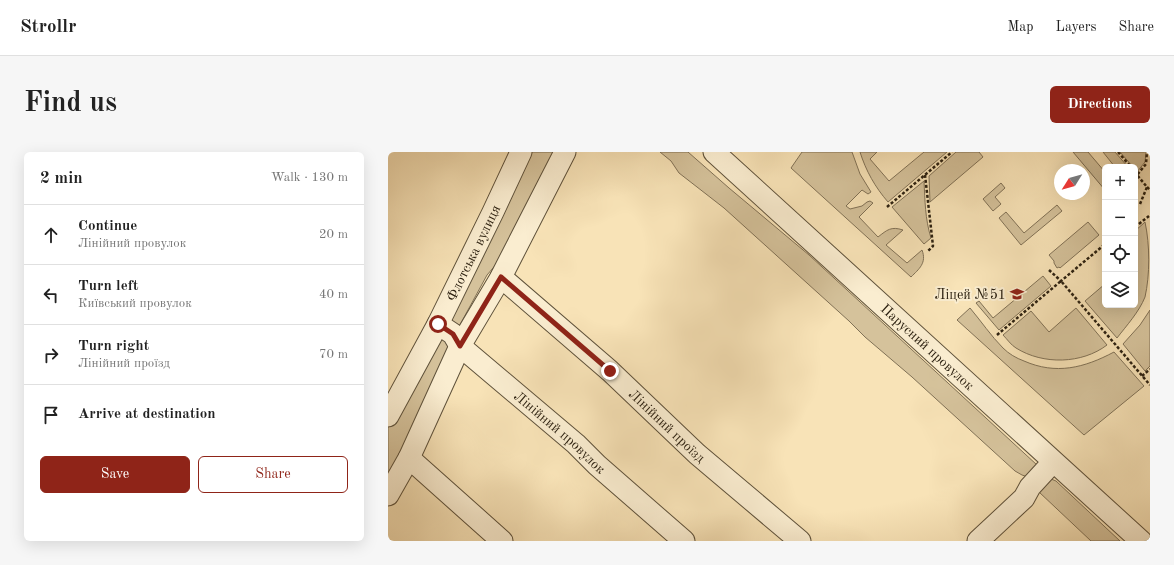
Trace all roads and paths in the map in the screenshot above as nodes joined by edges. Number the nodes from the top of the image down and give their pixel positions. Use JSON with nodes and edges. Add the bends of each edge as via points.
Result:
{"nodes":[{"id":1,"x":521,"y":152,"type":"edge"},
{"id":2,"x":565,"y":152,"type":"edge"},
{"id":3,"x":714,"y":152,"type":"edge"},
{"id":4,"x":952,"y":152,"type":"edge"},
{"id":5,"x":1118,"y":152,"type":"edge"},
{"id":6,"x":1148,"y":152,"type":"edge"},
{"id":7,"x":1128,"y":164,"type":"edge"},
{"id":8,"x":1138,"y":172,"type":"edge"},
{"id":9,"x":925,"y":175,"type":"junction"},
{"id":10,"x":1138,"y":176,"type":"edge"},
{"id":11,"x":1147,"y":187,"type":"junction"},
{"id":12,"x":1150,"y":190,"type":"edge"},
{"id":13,"x":1140,"y":204,"type":"dead end"},
{"id":14,"x":887,"y":207,"type":"dead end"},
{"id":15,"x":1149,"y":216,"type":"edge"},
{"id":16,"x":1138,"y":225,"type":"edge"},
{"id":17,"x":1102,"y":247,"type":"edge"},
{"id":18,"x":927,"y":252,"type":"dead end"},
{"id":19,"x":1049,"y":270,"type":"dead end"},
{"id":20,"x":501,"y":277,"type":"junction"},
{"id":21,"x":1061,"y":281,"type":"junction"},
{"id":22,"x":438,"y":324,"type":"junction"},
{"id":23,"x":997,"y":335,"type":"dead end"},
{"id":24,"x":460,"y":346,"type":"junction"},
{"id":25,"x":1150,"y":369,"type":"edge"},
{"id":26,"x":1142,"y":376,"type":"junction"},
{"id":27,"x":1150,"y":385,"type":"edge"},
{"id":28,"x":388,"y":416,"type":"edge"},
{"id":29,"x":409,"y":458,"type":"junction"},
{"id":30,"x":1053,"y":462,"type":"junction"},
{"id":31,"x":388,"y":494,"type":"edge"},
{"id":32,"x":502,"y":541,"type":"edge"},
{"id":33,"x":684,"y":541,"type":"edge"},
{"id":34,"x":800,"y":541,"type":"edge"},
{"id":35,"x":978,"y":541,"type":"edge"},
{"id":36,"x":1141,"y":541,"type":"edge"}],
"edges":[{"from":1,"to":22,"type":"street","name":"Флотська вулиця"},
{"from":2,"to":20,"type":"street"},
{"from":3,"to":30,"type":"street","name":"Парусний провулок"},
{"from":4,"to":9,"type":"path"},
{"from":5,"to":7,"type":"path"},
{"from":6,"to":8,"type":"path","via":[[1146,164]]},
{"from":9,"to":14,"type":"path"},
{"from":9,"to":18,"type":"path","via":[[933,246]]},
{"from":10,"to":11,"type":"path"},
{"from":11,"to":12,"type":"path"},
{"from":11,"to":13,"type":"path"},
{"from":15,"to":16,"type":"path"},
{"from":17,"to":21,"type":"path"},
{"from":19,"to":21,"type":"path"},
{"from":20,"to":24,"type":"street"},
{"from":20,"to":34,"type":"street","name":"Лінійний проїзд","via":[[610,371],[697,454]]},
{"from":21,"to":23,"type":"path"},
{"from":21,"to":26,"type":"path"},
{"from":22,"to":24,"type":"street","name":"Лінійний провулок","via":[[453,334]]},
{"from":22,"to":28,"type":"street","name":"Флотська вулиця"},
{"from":24,"to":29,"type":"street"},
{"from":24,"to":33,"type":"street","name":"Лінійний провулок","via":[[576,444]]},
{"from":25,"to":26,"type":"path"},
{"from":26,"to":27,"type":"path"},
{"from":29,"to":31,"type":"street"},
{"from":29,"to":32,"type":"street"},
{"from":30,"to":35,"type":"street","via":[[1030,487],[1024,498]]},
{"from":30,"to":36,"type":"street","name":"Парусний провулок"}]}
